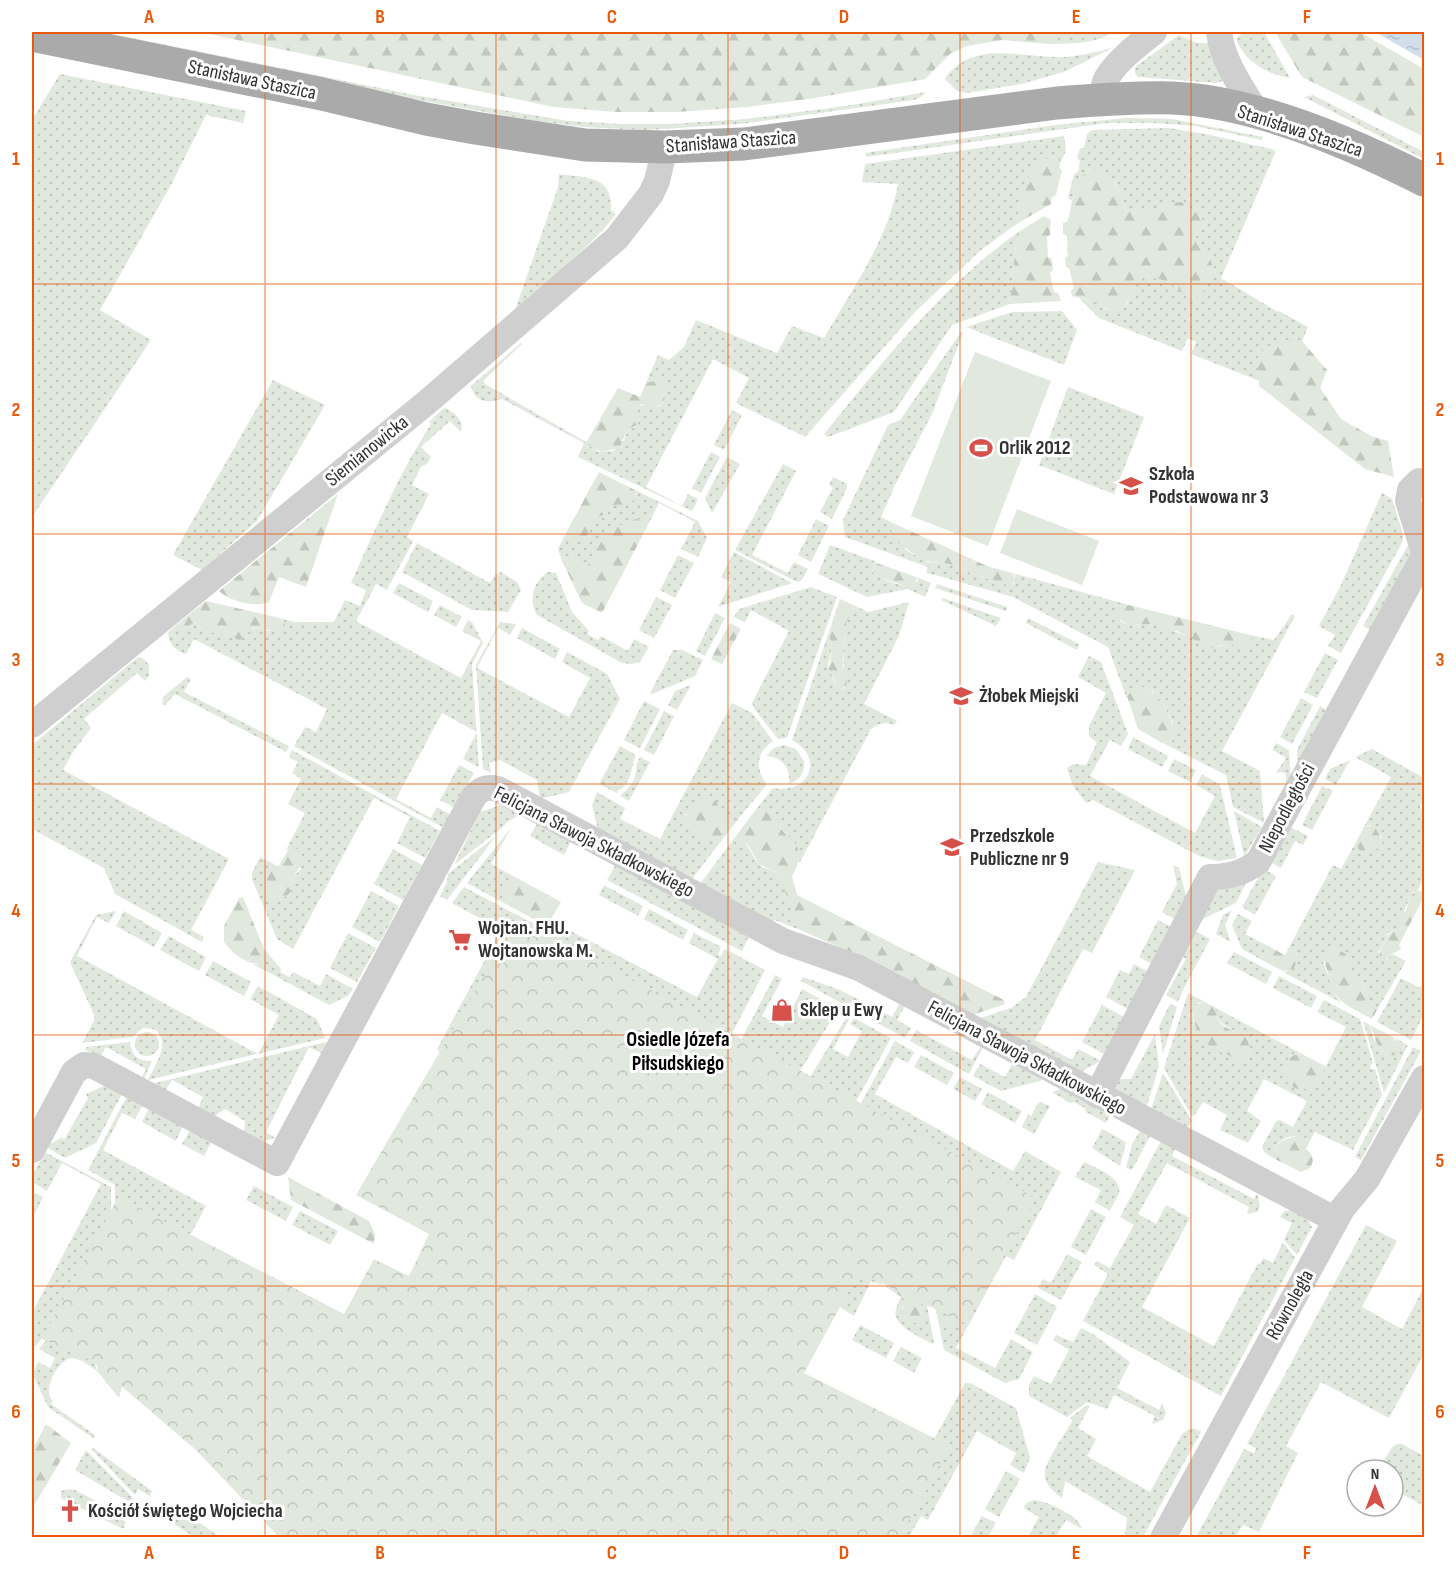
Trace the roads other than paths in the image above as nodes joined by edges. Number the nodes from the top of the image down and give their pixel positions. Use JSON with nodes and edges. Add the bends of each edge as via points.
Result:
{"nodes":[{"id":1,"x":1154,"y":32,"type":"edge"},
{"id":2,"x":1219,"y":32,"type":"edge"},
{"id":3,"x":32,"y":35,"type":"edge"},
{"id":4,"x":1103,"y":100,"type":"junction"},
{"id":5,"x":1258,"y":114,"type":"junction"},
{"id":6,"x":665,"y":147,"type":"junction"},
{"id":7,"x":1425,"y":180,"type":"edge"},
{"id":8,"x":1425,"y":482,"type":"edge"},
{"id":9,"x":1425,"y":554,"type":"edge"},
{"id":10,"x":32,"y":725,"type":"edge"},
{"id":11,"x":1425,"y":1077,"type":"edge"},
{"id":12,"x":1097,"y":1095,"type":"junction"},
{"id":13,"x":32,"y":1150,"type":"edge"},
{"id":14,"x":1336,"y":1220,"type":"junction"},
{"id":15,"x":1163,"y":1538,"type":"edge"}],
"edges":[{"from":1,"to":4,"type":"street","via":[[1107,77]]},
{"from":2,"to":5,"type":"street","via":[[1234,76]]},
{"from":3,"to":6,"type":"main road","name":"Stanisława Staszica","via":[[475,128],[585,145]]},
{"from":4,"to":5,"type":"main road","name":"Stanisława Staszica","via":[[1174,98]]},
{"from":4,"to":6,"type":"main road","name":"Stanisława Staszica","via":[[744,144]]},
{"from":5,"to":7,"type":"main road","name":"Stanisława Staszica","via":[[1336,140]]},
{"from":6,"to":10,"type":"street","name":"Siemianowicka","via":[[651,194],[617,238],[426,403]]},
{"from":8,"to":9,"type":"street","name":"Niepodległości","via":[[1410,490],[1408,501]]},
{"from":9,"to":12,"type":"street","name":"Niepodległości","via":[[1258,862],[1229,877],[1210,877]]},
{"from":11,"to":14,"type":"street","name":"Równoległa","via":[[1367,1179]]},
{"from":12,"to":13,"type":"street","name":"Felicjana Sławoja Składkowskiego","via":[[859,968],[783,941],[491,787],[478,791],[473,798],[277,1163],[94,1066],[84,1065],[74,1072]]},
{"from":12,"to":14,"type":"street","name":"Felicjana Sławoja Składkowskiego"},
{"from":14,"to":15,"type":"street","name":"Równoległa"}]}
